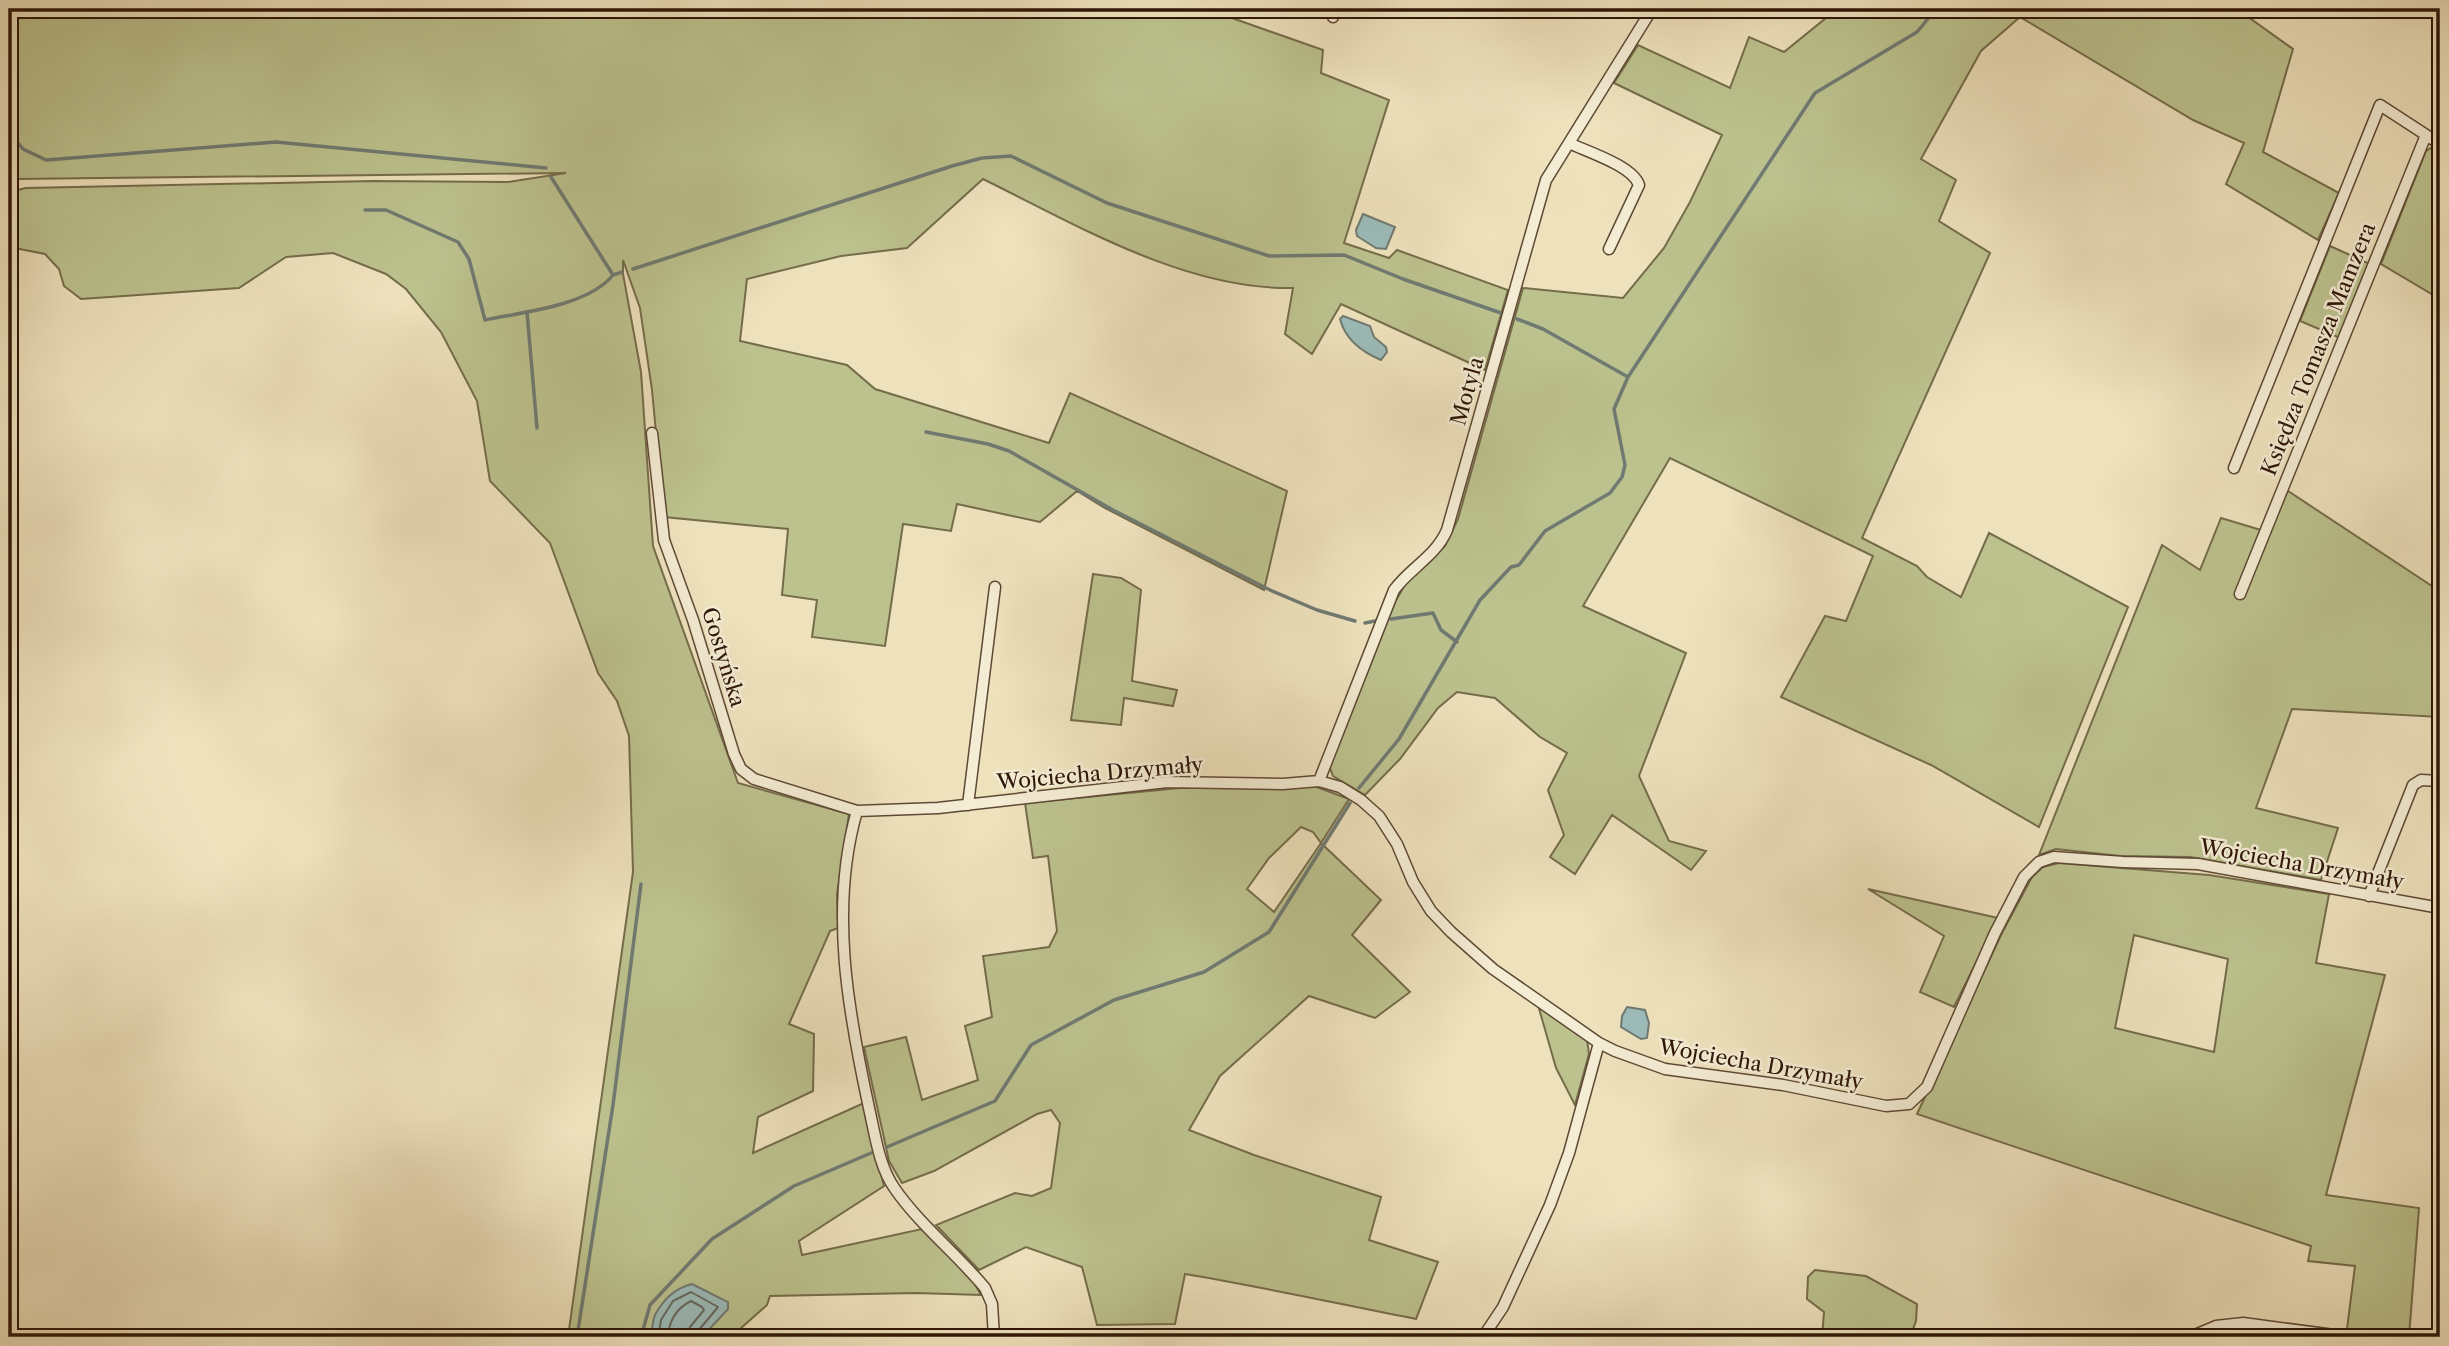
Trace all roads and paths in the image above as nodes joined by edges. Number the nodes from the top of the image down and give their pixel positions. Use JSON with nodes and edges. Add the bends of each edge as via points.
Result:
{"nodes":[{"id":1,"x":1652,"y":9,"type":"edge"},
{"id":2,"x":2426,"y":135,"type":"junction"},
{"id":3,"x":1569,"y":143,"type":"junction"},
{"id":4,"x":2440,"y":144,"type":"edge"},
{"id":5,"x":1609,"y":249,"type":"dead end"},
{"id":6,"x":652,"y":433,"type":"dead end"},
{"id":7,"x":2234,"y":468,"type":"dead end"},
{"id":8,"x":995,"y":587,"type":"dead end"},
{"id":9,"x":2240,"y":594,"type":"dead end"},
{"id":10,"x":1319,"y":781,"type":"junction"},
{"id":11,"x":2440,"y":781,"type":"edge"},
{"id":12,"x":968,"y":805,"type":"junction"},
{"id":13,"x":857,"y":811,"type":"junction"},
{"id":14,"x":2369,"y":896,"type":"junction"},
{"id":15,"x":2440,"y":908,"type":"edge"},
{"id":16,"x":1599,"y":1043,"type":"junction"},
{"id":17,"x":994,"y":1337,"type":"edge"},
{"id":18,"x":1483,"y":1337,"type":"edge"},
{"id":19,"x":2190,"y":1337,"type":"edge"},
{"id":20,"x":2349,"y":1337,"type":"edge"}],
"edges":[{"from":1,"to":3,"type":"street","name":"Motyla"},
{"from":2,"to":4,"type":"street"},
{"from":2,"to":7,"type":"street","via":[[2380,105]]},
{"from":2,"to":9,"type":"street","name":"Księdza Tomasza Mamzera"},
{"from":3,"to":5,"type":"street","via":[[1637,179],[1639,186]]},
{"from":3,"to":10,"type":"street","name":"Motyla","via":[[1546,180],[1447,530],[1441,544],[1394,590]]},
{"from":6,"to":13,"type":"street","name":"Gostyńska","via":[[664,540],[741,769],[754,779]]},
{"from":8,"to":12,"type":"street"},
{"from":10,"to":12,"type":"street","name":"Wojciecha Drzymały","via":[[1167,782]]},
{"from":10,"to":16,"type":"street","name":"Wojciecha Drzymały","via":[[1340,787],[1379,816],[1431,911],[1451,932],[1493,969]]},
{"from":11,"to":14,"type":"street","via":[[2421,780],[2413,785]]},
{"from":12,"to":13,"type":"street","name":"Wojciecha Drzymały"},
{"from":13,"to":17,"type":"street","via":[[844,877],[847,983],[852,1028],[880,1154],[894,1188],[985,1288],[992,1304]]},
{"from":14,"to":15,"type":"street","name":"Wojciecha Drzymały"},
{"from":14,"to":16,"type":"street","name":"Wojciecha Drzymały","via":[[2199,864],[2054,857],[2039,862],[2024,877],[1995,933],[1927,1087],[1909,1104],[1899,1106],[1665,1069]]},
{"from":16,"to":18,"type":"street","via":[[1550,1205],[1503,1307]]},
{"from":19,"to":20,"type":"street","via":[[2216,1326],[2243,1323]]}]}
